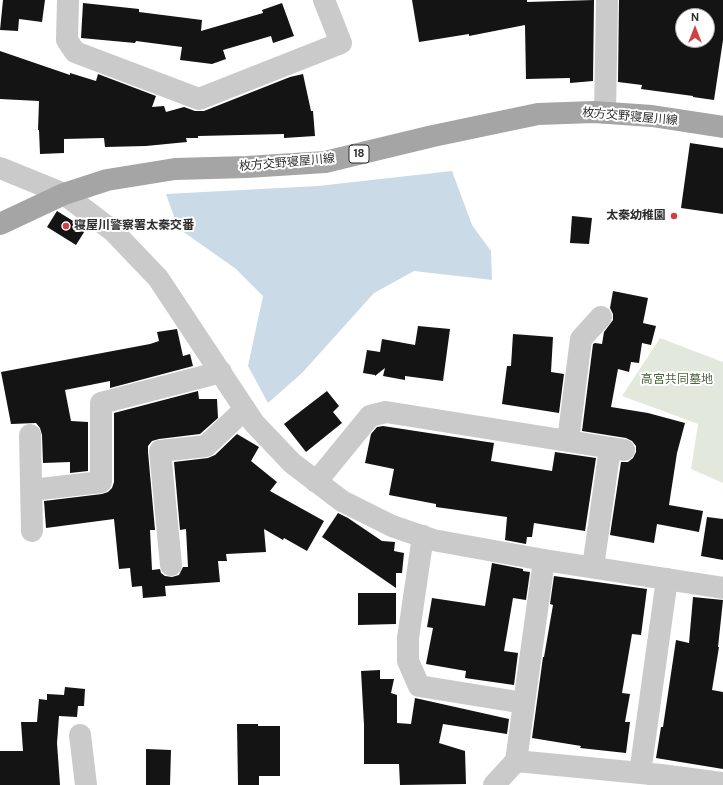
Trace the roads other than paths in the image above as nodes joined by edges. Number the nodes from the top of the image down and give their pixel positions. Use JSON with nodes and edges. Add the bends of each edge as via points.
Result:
{"nodes":[{"id":1,"x":68,"y":0,"type":"edge"},
{"id":2,"x":324,"y":0,"type":"edge"},
{"id":3,"x":607,"y":0,"type":"edge"},
{"id":4,"x":605,"y":113,"type":"junction"},
{"id":5,"x":723,"y":127,"type":"edge"},
{"id":6,"x":0,"y":168,"type":"edge"},
{"id":7,"x":64,"y":194,"type":"junction"},
{"id":8,"x":0,"y":224,"type":"edge"},
{"id":9,"x":601,"y":317,"type":"dead end"},
{"id":10,"x":221,"y":372,"type":"junction"},
{"id":11,"x":245,"y":409,"type":"junction"},
{"id":12,"x":30,"y":435,"type":"dead end"},
{"id":13,"x":568,"y":441,"type":"junction"},
{"id":14,"x":316,"y":482,"type":"junction"},
{"id":15,"x":32,"y":490,"type":"junction"},
{"id":16,"x":32,"y":531,"type":"dead end"},
{"id":17,"x":423,"y":536,"type":"junction"},
{"id":18,"x":544,"y":560,"type":"junction"},
{"id":19,"x":171,"y":565,"type":"dead end"},
{"id":20,"x":593,"y":567,"type":"junction"},
{"id":21,"x":667,"y":579,"type":"junction"},
{"id":22,"x":723,"y":588,"type":"edge"},
{"id":23,"x":524,"y":703,"type":"junction"},
{"id":24,"x":80,"y":735,"type":"dead end"},
{"id":25,"x":516,"y":761,"type":"junction"},
{"id":26,"x":653,"y":778,"type":"edge"},
{"id":27,"x":500,"y":782,"type":"edge"},
{"id":28,"x":723,"y":783,"type":"edge"},
{"id":29,"x":86,"y":785,"type":"edge"}],
"edges":[{"from":1,"to":2,"type":"street","via":[[67,40],[75,52],[199,99],[341,44]]},
{"from":3,"to":4,"type":"street"},
{"from":4,"to":5,"type":"main road","name":"枚方交野寝屋川線","number":"18","via":[[652,116]]},
{"from":4,"to":7,"type":"main road","name":"枚方交野寝屋川線","number":"18","via":[[538,114],[325,162],[175,169],[107,180]]},
{"from":6,"to":7,"type":"street"},
{"from":7,"to":8,"type":"main road","name":"枚方交野寝屋川線","number":"18"},
{"from":7,"to":10,"type":"street","via":[[113,231],[158,278]]},
{"from":9,"to":13,"type":"street","via":[[581,339]]},
{"from":10,"to":11,"type":"street"},
{"from":10,"to":15,"type":"street","via":[[101,403],[101,482]]},
{"from":11,"to":14,"type":"street","via":[[254,423],[292,463]]},
{"from":11,"to":19,"type":"street","via":[[206,446],[160,451]]},
{"from":12,"to":15,"type":"street"},
{"from":13,"to":14,"type":"street","via":[[386,412],[370,416]]},
{"from":13,"to":20,"type":"street","via":[[617,449]]},
{"from":14,"to":17,"type":"street","via":[[342,501],[392,526]]},
{"from":15,"to":16,"type":"street"},
{"from":17,"to":18,"type":"street"},
{"from":17,"to":23,"type":"street","via":[[408,638],[408,661],[419,686]]},
{"from":18,"to":20,"type":"street"},
{"from":18,"to":23,"type":"street"},
{"from":20,"to":21,"type":"street"},
{"from":21,"to":22,"type":"street"},
{"from":21,"to":26,"type":"street"},
{"from":23,"to":25,"type":"street"},
{"from":24,"to":29,"type":"street"},
{"from":25,"to":26,"type":"street"},
{"from":25,"to":27,"type":"street"},
{"from":26,"to":28,"type":"street"}]}
